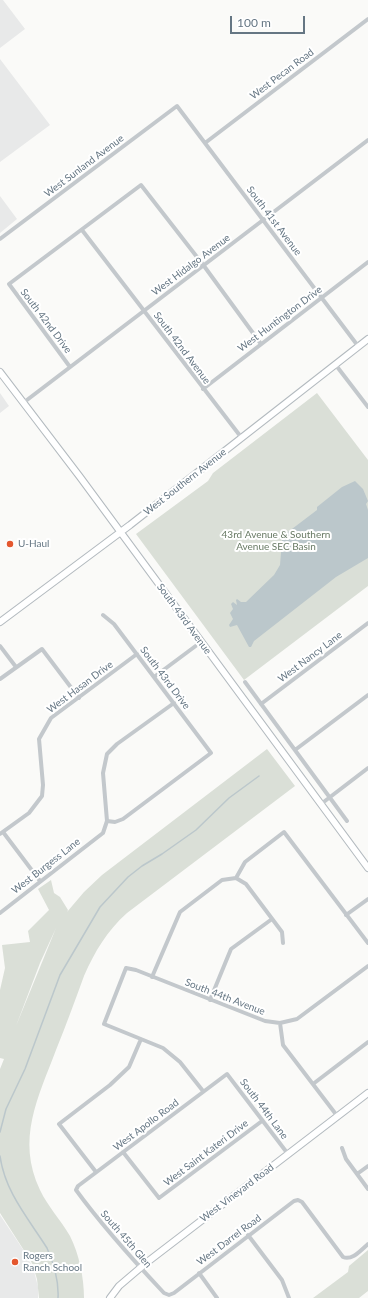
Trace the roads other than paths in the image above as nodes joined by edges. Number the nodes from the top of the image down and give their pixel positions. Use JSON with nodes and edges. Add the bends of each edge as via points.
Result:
{"nodes":[{"id":1,"x":368,"y":19,"type":"edge"},
{"id":2,"x":177,"y":106,"type":"joint"},
{"id":3,"x":368,"y":140,"type":"edge"},
{"id":4,"x":205,"y":143,"type":"junction"},
{"id":5,"x":263,"y":220,"type":"junction"},
{"id":6,"x":82,"y":230,"type":"junction"},
{"id":7,"x":0,"y":239,"type":"edge"},
{"id":8,"x":368,"y":262,"type":"edge"},
{"id":9,"x":204,"y":266,"type":"junction"},
{"id":10,"x":322,"y":298,"type":"junction"},
{"id":11,"x":144,"y":311,"type":"junction"},
{"id":12,"x":368,"y":339,"type":"edge"},
{"id":13,"x":261,"y":344,"type":"junction"},
{"id":14,"x":358,"y":346,"type":"junction"},
{"id":15,"x":335,"y":364,"type":"junction"},
{"id":16,"x":70,"y":367,"type":"junction"},
{"id":17,"x":0,"y":372,"type":"edge"},
{"id":18,"x":203,"y":389,"type":"junction"},
{"id":19,"x":23,"y":403,"type":"junction"},
{"id":20,"x":368,"y":407,"type":"edge"},
{"id":21,"x":241,"y":438,"type":"junction"},
{"id":22,"x":120,"y":532,"type":"junction"},
{"id":23,"x":103,"y":615,"type":"dead end"},
{"id":24,"x":0,"y":622,"type":"edge"},
{"id":25,"x":368,"y":623,"type":"edge"},
{"id":26,"x":201,"y":642,"type":"junction"},
{"id":27,"x":0,"y":646,"type":"edge"},
{"id":28,"x":137,"y":654,"type":"junction"},
{"id":29,"x":16,"y":668,"type":"junction"},
{"id":30,"x":154,"y":677,"type":"junction"},
{"id":31,"x":0,"y":679,"type":"edge"},
{"id":32,"x":245,"y":682,"type":"dead end"},
{"id":33,"x":368,"y":694,"type":"edge"},
{"id":34,"x":79,"y":698,"type":"junction"},
{"id":35,"x":174,"y":703,"type":"junction"},
{"id":36,"x":261,"y":704,"type":"junction"},
{"id":37,"x":295,"y":750,"type":"junction"},
{"id":38,"x":368,"y":768,"type":"edge"},
{"id":39,"x":330,"y":797,"type":"junction"},
{"id":40,"x":321,"y":804,"type":"junction"},
{"id":41,"x":107,"y":821,"type":"junction"},
{"id":42,"x":347,"y":821,"type":"dead end"},
{"id":43,"x":1,"y":833,"type":"edge"},
{"id":44,"x":368,"y":868,"type":"edge"},
{"id":45,"x":236,"y":878,"type":"junction"},
{"id":46,"x":40,"y":881,"type":"junction"},
{"id":47,"x":368,"y":899,"type":"edge"},
{"id":48,"x":0,"y":913,"type":"edge"},
{"id":49,"x":346,"y":915,"type":"junction"},
{"id":50,"x":272,"y":919,"type":"junction"},
{"id":51,"x":283,"y":943,"type":"dead end"},
{"id":52,"x":368,"y":944,"type":"edge"},
{"id":53,"x":368,"y":966,"type":"edge"},
{"id":54,"x":152,"y":977,"type":"junction"},
{"id":55,"x":210,"y":1000,"type":"junction"},
{"id":56,"x":280,"y":1023,"type":"junction"},
{"id":57,"x":141,"y":1039,"type":"junction"},
{"id":58,"x":368,"y":1042,"type":"edge"},
{"id":59,"x":227,"y":1074,"type":"joint"},
{"id":60,"x":313,"y":1084,"type":"junction"},
{"id":61,"x":204,"y":1091,"type":"junction"},
{"id":62,"x":368,"y":1093,"type":"edge"},
{"id":63,"x":338,"y":1117,"type":"junction"},
{"id":64,"x":262,"y":1121,"type":"junction"},
{"id":65,"x":342,"y":1148,"type":"dead end"},
{"id":66,"x":124,"y":1152,"type":"junction"},
{"id":67,"x":288,"y":1154,"type":"junction"},
{"id":68,"x":368,"y":1166,"type":"edge"},
{"id":69,"x":96,"y":1172,"type":"junction"},
{"id":70,"x":357,"y":1174,"type":"junction"},
{"id":71,"x":368,"y":1189,"type":"edge"},
{"id":72,"x":76,"y":1190,"type":"joint"},
{"id":73,"x":248,"y":1235,"type":"junction"},
{"id":74,"x":368,"y":1244,"type":"edge"},
{"id":75,"x":140,"y":1268,"type":"junction"},
{"id":76,"x":199,"y":1273,"type":"junction"},
{"id":77,"x":169,"y":1295,"type":"joint"},
{"id":78,"x":110,"y":1298,"type":"edge"},
{"id":79,"x":217,"y":1298,"type":"edge"},
{"id":80,"x":289,"y":1298,"type":"edge"}],
"edges":[{"from":1,"to":4,"type":"street","name":"West Pecan Road"},
{"from":2,"to":4,"type":"street","name":"South 41st Avenue"},
{"from":2,"to":7,"type":"street","name":"West Sunland Avenue"},
{"from":3,"to":5,"type":"street","name":"West Hidalgo Avenue"},
{"from":4,"to":5,"type":"street","name":"South 41st Avenue"},
{"from":5,"to":9,"type":"street","name":"West Hidalgo Avenue"},
{"from":5,"to":10,"type":"street","name":"South 41st Avenue"},
{"from":6,"to":9,"type":"street","via":[[141,184]]},
{"from":6,"to":11,"type":"street","name":"South 42nd Avenue"},
{"from":6,"to":16,"type":"street","name":"South 42nd Drive","via":[[9,284]]},
{"from":8,"to":10,"type":"street","name":"West Huntington Drive"},
{"from":9,"to":11,"type":"street","name":"West Hidalgo Avenue"},
{"from":9,"to":13,"type":"street"},
{"from":10,"to":13,"type":"street","name":"West Huntington Drive"},
{"from":10,"to":14,"type":"street","name":"South 41st Avenue"},
{"from":11,"to":16,"type":"street","name":"West Hidalgo Avenue"},
{"from":11,"to":18,"type":"street","name":"South 42nd Avenue"},
{"from":12,"to":14,"type":"main road","name":"West Southern Avenue"},
{"from":13,"to":18,"type":"street","name":"West Huntington Drive"},
{"from":14,"to":15,"type":"main road","name":"West Southern Avenue"},
{"from":15,"to":20,"type":"street"},
{"from":15,"to":21,"type":"main road","name":"West Southern Avenue"},
{"from":16,"to":19,"type":"street","name":"West Hidalgo Avenue"},
{"from":17,"to":19,"type":"main road","name":"South 43rd Avenue"},
{"from":18,"to":21,"type":"street","name":"South 42nd Avenue"},
{"from":19,"to":22,"type":"main road","name":"South 43rd Avenue"},
{"from":21,"to":22,"type":"main road","name":"West Southern Avenue"},
{"from":22,"to":24,"type":"main road","name":"West Southern Avenue"},
{"from":22,"to":26,"type":"main road","name":"South 43rd Avenue"},
{"from":23,"to":28,"type":"street","name":"South 43rd Drive","via":[[114,624]]},
{"from":25,"to":36,"type":"street","name":"West Nancy Lane"},
{"from":26,"to":30,"type":"street"},
{"from":26,"to":40,"type":"main road","name":"South 43rd Avenue"},
{"from":27,"to":29,"type":"street"},
{"from":28,"to":30,"type":"street","name":"South 43rd Drive"},
{"from":28,"to":34,"type":"street","name":"West Hasan Drive"},
{"from":29,"to":31,"type":"street"},
{"from":29,"to":34,"type":"street","via":[[42,649]]},
{"from":30,"to":35,"type":"street","name":"South 43rd Drive"},
{"from":32,"to":36,"type":"street"},
{"from":33,"to":37,"type":"street"},
{"from":34,"to":43,"type":"street","name":"West Hasan Drive","via":[[51,718],[39,739],[43,785],[38,803],[29,813]]},
{"from":35,"to":41,"type":"street","via":[[107,754],[103,774]]},
{"from":35,"to":41,"type":"street","name":"South 43rd Drive","via":[[211,753],[122,819],[115,822]]},
{"from":36,"to":37,"type":"street"},
{"from":37,"to":39,"type":"street"},
{"from":38,"to":39,"type":"street"},
{"from":39,"to":40,"type":"street"},
{"from":39,"to":42,"type":"street"},
{"from":40,"to":44,"type":"main road","name":"South 43rd Avenue"},
{"from":41,"to":46,"type":"street","name":"West Burgess Lane","via":[[103,832]]},
{"from":43,"to":46,"type":"street"},
{"from":45,"to":49,"type":"street","via":[[245,862],[284,832]]},
{"from":45,"to":50,"type":"street","via":[[246,884]]},
{"from":45,"to":54,"type":"street","via":[[222,880],[180,912]]},
{"from":46,"to":48,"type":"street","name":"West Burgess Lane"},
{"from":47,"to":49,"type":"street"},
{"from":49,"to":52,"type":"street"},
{"from":50,"to":51,"type":"street","via":[[282,932]]},
{"from":50,"to":55,"type":"street","via":[[231,949]]},
{"from":53,"to":56,"type":"street","via":[[297,1019]]},
{"from":54,"to":55,"type":"street","name":"South 44th Avenue"},
{"from":54,"to":57,"type":"street","name":"South 44th Avenue","via":[[126,968],[104,1024]]},
{"from":55,"to":56,"type":"street","name":"South 44th Avenue","via":[[265,1021]]},
{"from":56,"to":60,"type":"street","via":[[283,1045]]},
{"from":57,"to":61,"type":"street","via":[[163,1048],[180,1062]]},
{"from":57,"to":69,"type":"street","via":[[129,1067],[59,1124]]},
{"from":58,"to":60,"type":"street"},
{"from":59,"to":61,"type":"street","name":"West Apollo Road"},
{"from":59,"to":64,"type":"street","name":"South 44th Lane"},
{"from":60,"to":63,"type":"street"},
{"from":61,"to":66,"type":"street","name":"West Apollo Road"},
{"from":62,"to":63,"type":"main road","name":"West Vineyard Road"},
{"from":63,"to":67,"type":"main road","name":"West Vineyard Road"},
{"from":64,"to":66,"type":"street","name":"West Saint Kateri Drive","via":[[159,1198]]},
{"from":64,"to":67,"type":"street","name":"South 44th Lane"},
{"from":65,"to":70,"type":"street","via":[[346,1159]]},
{"from":66,"to":69,"type":"street","name":"West Apollo Road"},
{"from":67,"to":75,"type":"main road","name":"West Vineyard Road"},
{"from":68,"to":70,"type":"street"},
{"from":69,"to":72,"type":"street","name":"West Apollo Road"},
{"from":70,"to":71,"type":"street"},
{"from":72,"to":75,"type":"street","name":"South 45th Glen"},
{"from":73,"to":74,"type":"street","name":"West Darrel Road","via":[[298,1200],[343,1257],[352,1257]]},
{"from":73,"to":76,"type":"street","name":"West Darrel Road"},
{"from":73,"to":80,"type":"street","via":[[282,1280]]},
{"from":75,"to":77,"type":"street","name":"South 45th Glen"},
{"from":75,"to":78,"type":"main road","name":"West Vineyard Road","via":[[119,1286]]},
{"from":76,"to":77,"type":"street","name":"West Darrel Road"},
{"from":76,"to":79,"type":"street"}]}
